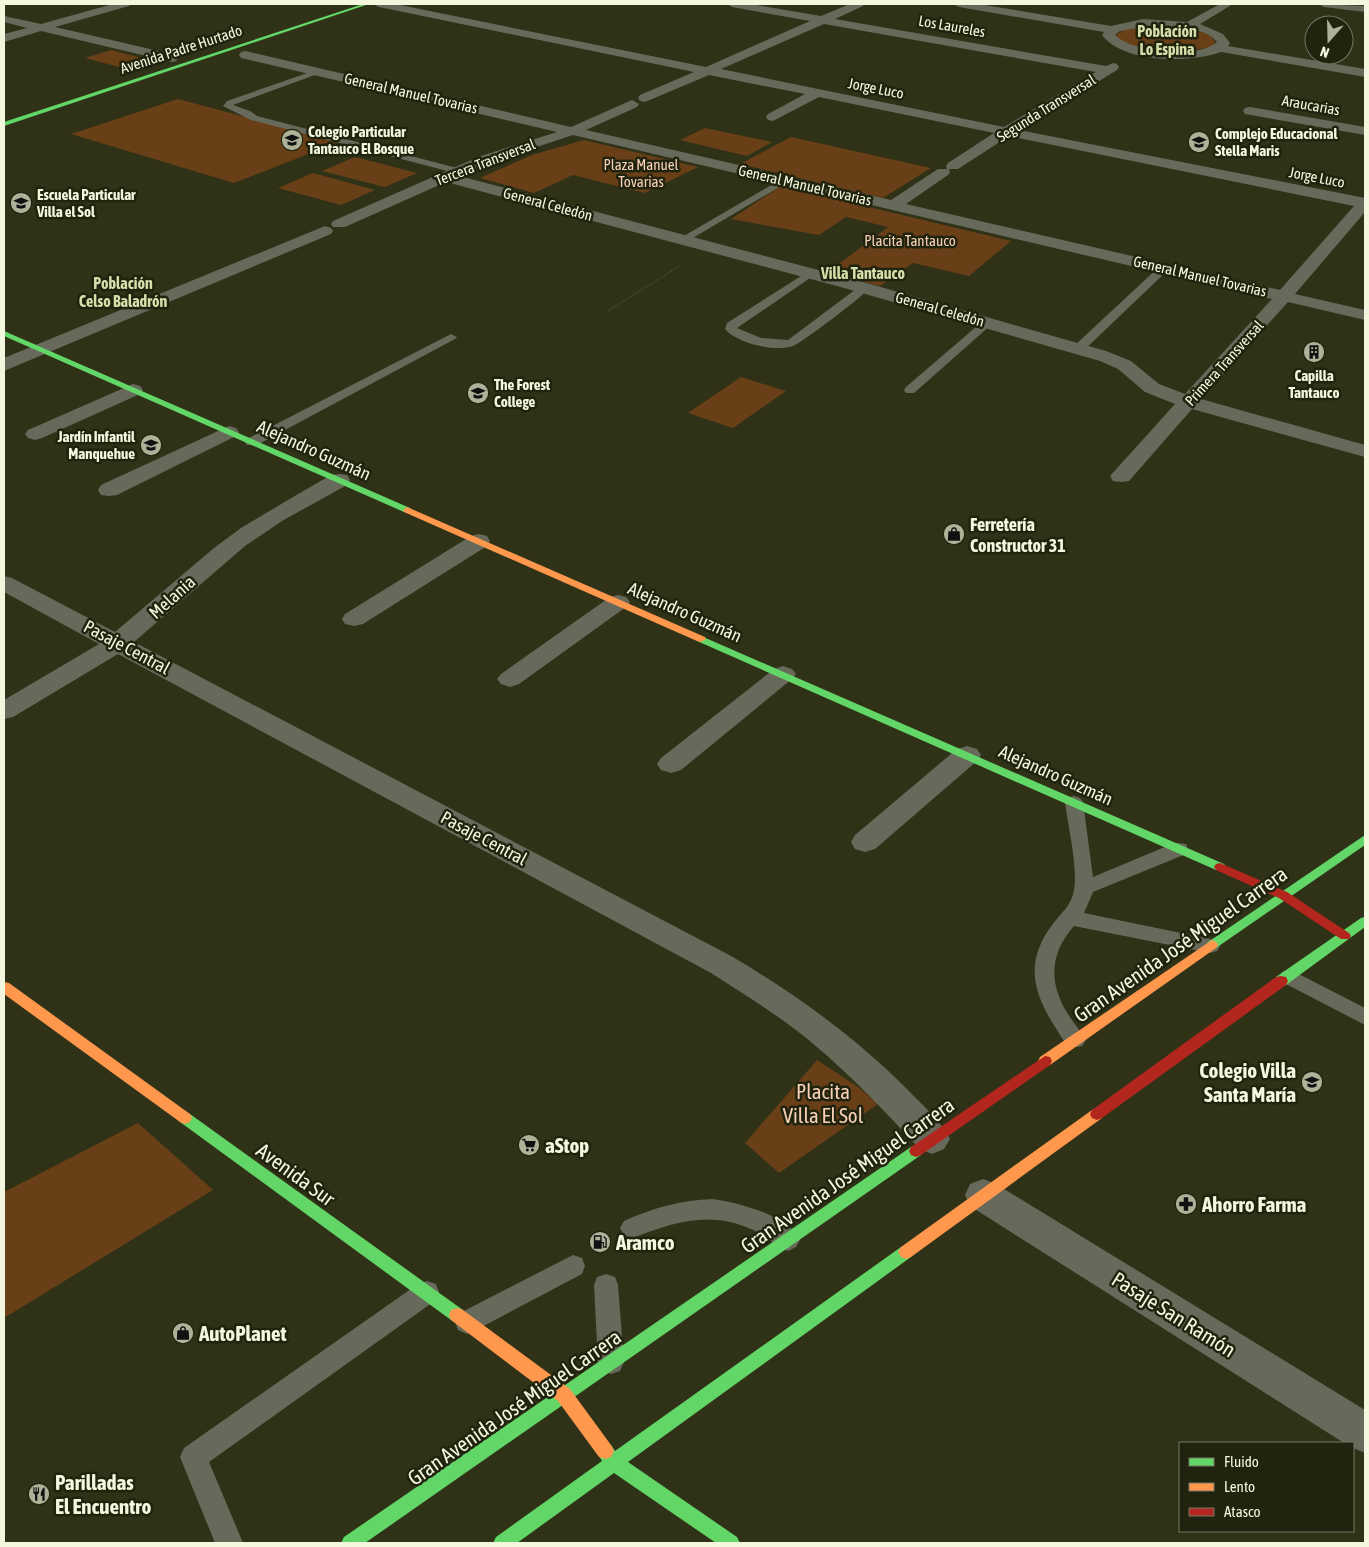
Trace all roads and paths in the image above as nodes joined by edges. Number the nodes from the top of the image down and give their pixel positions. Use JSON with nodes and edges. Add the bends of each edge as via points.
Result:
{"nodes":[{"id":1,"x":125,"y":4,"type":"edge"},
{"id":2,"x":342,"y":4,"type":"edge"},
{"id":3,"x":367,"y":4,"type":"edge"},
{"id":4,"x":380,"y":4,"type":"edge"},
{"id":5,"x":732,"y":4,"type":"edge"},
{"id":6,"x":859,"y":4,"type":"edge"},
{"id":7,"x":959,"y":4,"type":"edge"},
{"id":8,"x":1228,"y":4,"type":"edge"},
{"id":9,"x":1324,"y":4,"type":"edge"},
{"id":10,"x":1365,"y":9,"type":"edge"},
{"id":11,"x":4,"y":18,"type":"edge"},
{"id":12,"x":821,"y":20,"type":"junction"},
{"id":13,"x":1188,"y":26,"type":"junction"},
{"id":14,"x":42,"y":28,"type":"junction"},
{"id":15,"x":1112,"y":30,"type":"junction"},
{"id":16,"x":4,"y":38,"type":"edge"},
{"id":17,"x":1220,"y":48,"type":"junction"},
{"id":18,"x":1141,"y":51,"type":"junction"},
{"id":19,"x":246,"y":55,"type":"dead end"},
{"id":20,"x":172,"y":58,"type":"junction"},
{"id":21,"x":706,"y":70,"type":"junction"},
{"id":22,"x":1107,"y":70,"type":"junction"},
{"id":23,"x":319,"y":72,"type":"junction"},
{"id":24,"x":1365,"y":72,"type":"edge"},
{"id":25,"x":817,"y":92,"type":"junction"},
{"id":26,"x":1250,"y":110,"type":"dead end"},
{"id":27,"x":4,"y":113,"type":"edge"},
{"id":28,"x":773,"y":117,"type":"dead end"},
{"id":29,"x":4,"y":124,"type":"edge"},
{"id":30,"x":573,"y":131,"type":"junction"},
{"id":31,"x":1007,"y":131,"type":"junction"},
{"id":32,"x":1365,"y":131,"type":"edge"},
{"id":33,"x":451,"y":174,"type":"junction"},
{"id":34,"x":785,"y":180,"type":"junction"},
{"id":35,"x":1365,"y":204,"type":"edge"},
{"id":36,"x":894,"y":205,"type":"junction"},
{"id":37,"x":682,"y":240,"type":"junction"},
{"id":38,"x":709,"y":247,"type":"junction"},
{"id":39,"x":1164,"y":268,"type":"junction"},
{"id":40,"x":809,"y":274,"type":"junction"},
{"id":41,"x":864,"y":288,"type":"junction"},
{"id":42,"x":1285,"y":296,"type":"junction"},
{"id":43,"x":606,"y":312,"type":"dead end"},
{"id":44,"x":1365,"y":315,"type":"edge"},
{"id":45,"x":988,"y":322,"type":"junction"},
{"id":46,"x":4,"y":333,"type":"edge"},
{"id":47,"x":451,"y":337,"type":"dead end"},
{"id":48,"x":1078,"y":349,"type":"junction"},
{"id":49,"x":42,"y":350,"type":"junction"},
{"id":50,"x":4,"y":365,"type":"edge"},
{"id":51,"x":133,"y":390,"type":"junction"},
{"id":52,"x":910,"y":390,"type":"dead end"},
{"id":53,"x":1189,"y":402,"type":"junction"},
{"id":54,"x":229,"y":432,"type":"junction"},
{"id":55,"x":35,"y":434,"type":"dead end"},
{"id":56,"x":252,"y":442,"type":"junction"},
{"id":57,"x":1365,"y":451,"type":"edge"},
{"id":58,"x":1121,"y":476,"type":"dead end"},
{"id":59,"x":339,"y":480,"type":"junction"},
{"id":60,"x":108,"y":490,"type":"dead end"},
{"id":61,"x":479,"y":541,"type":"junction"},
{"id":62,"x":4,"y":583,"type":"edge"},
{"id":63,"x":618,"y":602,"type":"junction"},
{"id":64,"x":354,"y":619,"type":"dead end"},
{"id":65,"x":118,"y":643,"type":"junction"},
{"id":66,"x":783,"y":674,"type":"junction"},
{"id":67,"x":510,"y":679,"type":"dead end"},
{"id":68,"x":4,"y":711,"type":"edge"},
{"id":69,"x":967,"y":755,"type":"junction"},
{"id":70,"x":671,"y":764,"type":"dead end"},
{"id":71,"x":1074,"y":802,"type":"junction"},
{"id":72,"x":1365,"y":839,"type":"edge"},
{"id":73,"x":865,"y":842,"type":"dead end"},
{"id":74,"x":1179,"y":849,"type":"junction"},
{"id":75,"x":1084,"y":888,"type":"junction"},
{"id":76,"x":1283,"y":895,"type":"junction"},
{"id":77,"x":1072,"y":918,"type":"junction"},
{"id":78,"x":1365,"y":921,"type":"edge"},
{"id":79,"x":1345,"y":936,"type":"junction"},
{"id":80,"x":1210,"y":946,"type":"junction"},
{"id":81,"x":1289,"y":977,"type":"junction"},
{"id":82,"x":4,"y":986,"type":"edge"},
{"id":83,"x":1365,"y":1017,"type":"edge"},
{"id":84,"x":1075,"y":1040,"type":"junction"},
{"id":85,"x":932,"y":1139,"type":"junction"},
{"id":86,"x":983,"y":1195,"type":"junction"},
{"id":87,"x":632,"y":1228,"type":"dead end"},
{"id":88,"x":788,"y":1240,"type":"junction"},
{"id":89,"x":573,"y":1266,"type":"dead end"},
{"id":90,"x":606,"y":1285,"type":"dead end"},
{"id":91,"x":427,"y":1292,"type":"junction"},
{"id":92,"x":467,"y":1322,"type":"junction"},
{"id":93,"x":611,"y":1362,"type":"junction"},
{"id":94,"x":564,"y":1395,"type":"junction"},
{"id":95,"x":1365,"y":1433,"type":"edge"},
{"id":96,"x":613,"y":1462,"type":"junction"},
{"id":97,"x":229,"y":1543,"type":"edge"},
{"id":98,"x":350,"y":1543,"type":"edge"},
{"id":99,"x":502,"y":1543,"type":"edge"},
{"id":100,"x":731,"y":1543,"type":"edge"}],
"edges":[{"from":1,"to":14,"type":"street"},
{"from":2,"to":20,"type":"main road","name":"Avenida Padre Hurtado"},
{"from":3,"to":29,"type":"main road","name":"Avenida Padre Hurtado"},
{"from":4,"to":21,"type":"street","name":"Jorge Luco"},
{"from":5,"to":12,"type":"street","name":"Los Laureles"},
{"from":6,"to":12,"type":"street","name":"Tercera Transversal"},
{"from":7,"to":15,"type":"street"},
{"from":8,"to":13,"type":"street"},
{"from":9,"to":10,"type":"street"},
{"from":11,"to":14,"type":"street"},
{"from":12,"to":21,"type":"street","name":"Tercera Transversal"},
{"from":12,"to":22,"type":"street","name":"Los Laureles"},
{"from":13,"to":15,"type":"street","via":[[1142,23]]},
{"from":13,"to":17,"type":"street","via":[[1217,35],[1223,40]]},
{"from":14,"to":16,"type":"street"},
{"from":14,"to":20,"type":"street"},
{"from":15,"to":18,"type":"street","via":[[1108,35],[1112,41]]},
{"from":17,"to":18,"type":"street","via":[[1187,55]]},
{"from":17,"to":24,"type":"street"},
{"from":18,"to":22,"type":"street","name":"Segunda Transversal"},
{"from":19,"to":23,"type":"street","name":"General Manuel Tovarias"},
{"from":20,"to":27,"type":"main road","name":"Avenida Padre Hurtado"},
{"from":21,"to":25,"type":"street","name":"Jorge Luco"},
{"from":21,"to":30,"type":"street","name":"Tercera Transversal"},
{"from":22,"to":31,"type":"street","name":"Segunda Transversal"},
{"from":23,"to":30,"type":"street","name":"General Manuel Tovarias"},
{"from":23,"to":33,"type":"lane","via":[[227,106],[254,118]]},
{"from":25,"to":28,"type":"street"},
{"from":25,"to":31,"type":"street","name":"Jorge Luco"},
{"from":26,"to":32,"type":"street","name":"Araucarias"},
{"from":30,"to":33,"type":"street","name":"Tercera Transversal","via":[[514,149]]},
{"from":30,"to":34,"type":"street","name":"General Manuel Tovarias"},
{"from":31,"to":35,"type":"street","name":"Jorge Luco"},
{"from":31,"to":36,"type":"street","name":"Segunda Transversal"},
{"from":33,"to":37,"type":"street","name":"General Celedón"},
{"from":33,"to":49,"type":"street","name":"Tercera Transversal","via":[[332,228]]},
{"from":34,"to":36,"type":"street","name":"General Manuel Tovarias"},
{"from":34,"to":37,"type":"lane"},
{"from":35,"to":42,"type":"street","name":"Primera Transversal"},
{"from":36,"to":39,"type":"street","name":"General Manuel Tovarias"},
{"from":37,"to":38,"type":"street","name":"General Celedón"},
{"from":38,"to":40,"type":"street","name":"General Celedón"},
{"from":38,"to":43,"type":"path"},
{"from":39,"to":42,"type":"street","name":"General Manuel Tovarias"},
{"from":39,"to":48,"type":"lane"},
{"from":40,"to":41,"type":"street","name":"General Celedón"},
{"from":40,"to":41,"type":"lane","via":[[731,325],[731,329],[767,343],[791,343]]},
{"from":41,"to":45,"type":"street","name":"General Celedón"},
{"from":42,"to":44,"type":"street","name":"General Manuel Tovarias"},
{"from":42,"to":53,"type":"street","name":"Primera Transversal"},
{"from":45,"to":48,"type":"street","name":"General Celedón"},
{"from":45,"to":52,"type":"lane"},
{"from":46,"to":49,"type":"main road","name":"Alejandro Guzmán"},
{"from":47,"to":56,"type":"lane"},
{"from":48,"to":53,"type":"street","name":"General Celedón","via":[[1117,362],[1129,368],[1146,385]]},
{"from":49,"to":50,"type":"street","name":"Tercera Transversal"},
{"from":49,"to":51,"type":"main road","name":"Alejandro Guzmán"},
{"from":51,"to":54,"type":"main road","name":"Alejandro Guzmán"},
{"from":51,"to":55,"type":"street"},
{"from":53,"to":57,"type":"street","name":"General Celedón"},
{"from":53,"to":58,"type":"street","name":"Primera Transversal"},
{"from":54,"to":56,"type":"main road","name":"Alejandro Guzmán"},
{"from":54,"to":60,"type":"street"},
{"from":56,"to":59,"type":"main road","name":"Alejandro Guzmán"},
{"from":59,"to":61,"type":"main road","name":"Alejandro Guzmán"},
{"from":59,"to":65,"type":"street","name":"Melania","via":[[237,541]]},
{"from":61,"to":63,"type":"main road","name":"Alejandro Guzmán"},
{"from":61,"to":64,"type":"street"},
{"from":62,"to":65,"type":"street","name":"Pasaje Central"},
{"from":63,"to":66,"type":"main road","name":"Alejandro Guzmán"},
{"from":63,"to":67,"type":"street"},
{"from":65,"to":68,"type":"street","name":"Melania"},
{"from":65,"to":85,"type":"street","name":"Pasaje Central","via":[[713,960],[764,991],[845,1052],[886,1089]]},
{"from":66,"to":69,"type":"main road","name":"Alejandro Guzmán"},
{"from":66,"to":70,"type":"street"},
{"from":69,"to":71,"type":"main road","name":"Alejandro Guzmán"},
{"from":69,"to":73,"type":"street"},
{"from":71,"to":74,"type":"main road","name":"Alejandro Guzmán"},
{"from":71,"to":75,"type":"lane"},
{"from":72,"to":76,"type":"main road","name":"Gran Avenida José Miguel Carrera"},
{"from":74,"to":75,"type":"lane"},
{"from":74,"to":76,"type":"main road","name":"Alejandro Guzmán"},
{"from":75,"to":77,"type":"lane"},
{"from":76,"to":79,"type":"main road","name":"Alejandro Guzmán"},
{"from":76,"to":80,"type":"main road","name":"Gran Avenida José Miguel Carrera"},
{"from":77,"to":80,"type":"lane"},
{"from":77,"to":84,"type":"lane","via":[[1052,940],[1046,954],[1044,974],[1048,996],[1058,1018]]},
{"from":78,"to":79,"type":"main road"},
{"from":79,"to":81,"type":"main road"},
{"from":80,"to":84,"type":"main road","name":"Gran Avenida José Miguel Carrera"},
{"from":81,"to":83,"type":"lane"},
{"from":81,"to":86,"type":"main road"},
{"from":82,"to":91,"type":"main road","name":"Avenida Sur"},
{"from":84,"to":85,"type":"main road","name":"Gran Avenida José Miguel Carrera"},
{"from":85,"to":88,"type":"main road","name":"Gran Avenida José Miguel Carrera"},
{"from":86,"to":95,"type":"street","name":"Pasaje San Ramón"},
{"from":86,"to":96,"type":"main road"},
{"from":87,"to":88,"type":"lane","via":[[658,1216],[711,1209],[737,1213],[762,1223]]},
{"from":88,"to":93,"type":"main road","name":"Gran Avenida José Miguel Carrera"},
{"from":89,"to":92,"type":"lane"},
{"from":90,"to":93,"type":"lane"},
{"from":91,"to":92,"type":"main road","name":"Avenida Sur"},
{"from":91,"to":97,"type":"lane","via":[[193,1457]]},
{"from":92,"to":94,"type":"main road","name":"Avenida Sur"},
{"from":93,"to":94,"type":"main road","name":"Gran Avenida José Miguel Carrera"},
{"from":94,"to":96,"type":"main road","name":"Avenida Sur"},
{"from":94,"to":98,"type":"main road","name":"Gran Avenida José Miguel Carrera"},
{"from":96,"to":99,"type":"main road"},
{"from":96,"to":100,"type":"main road","name":"Avenida Sur"}]}
